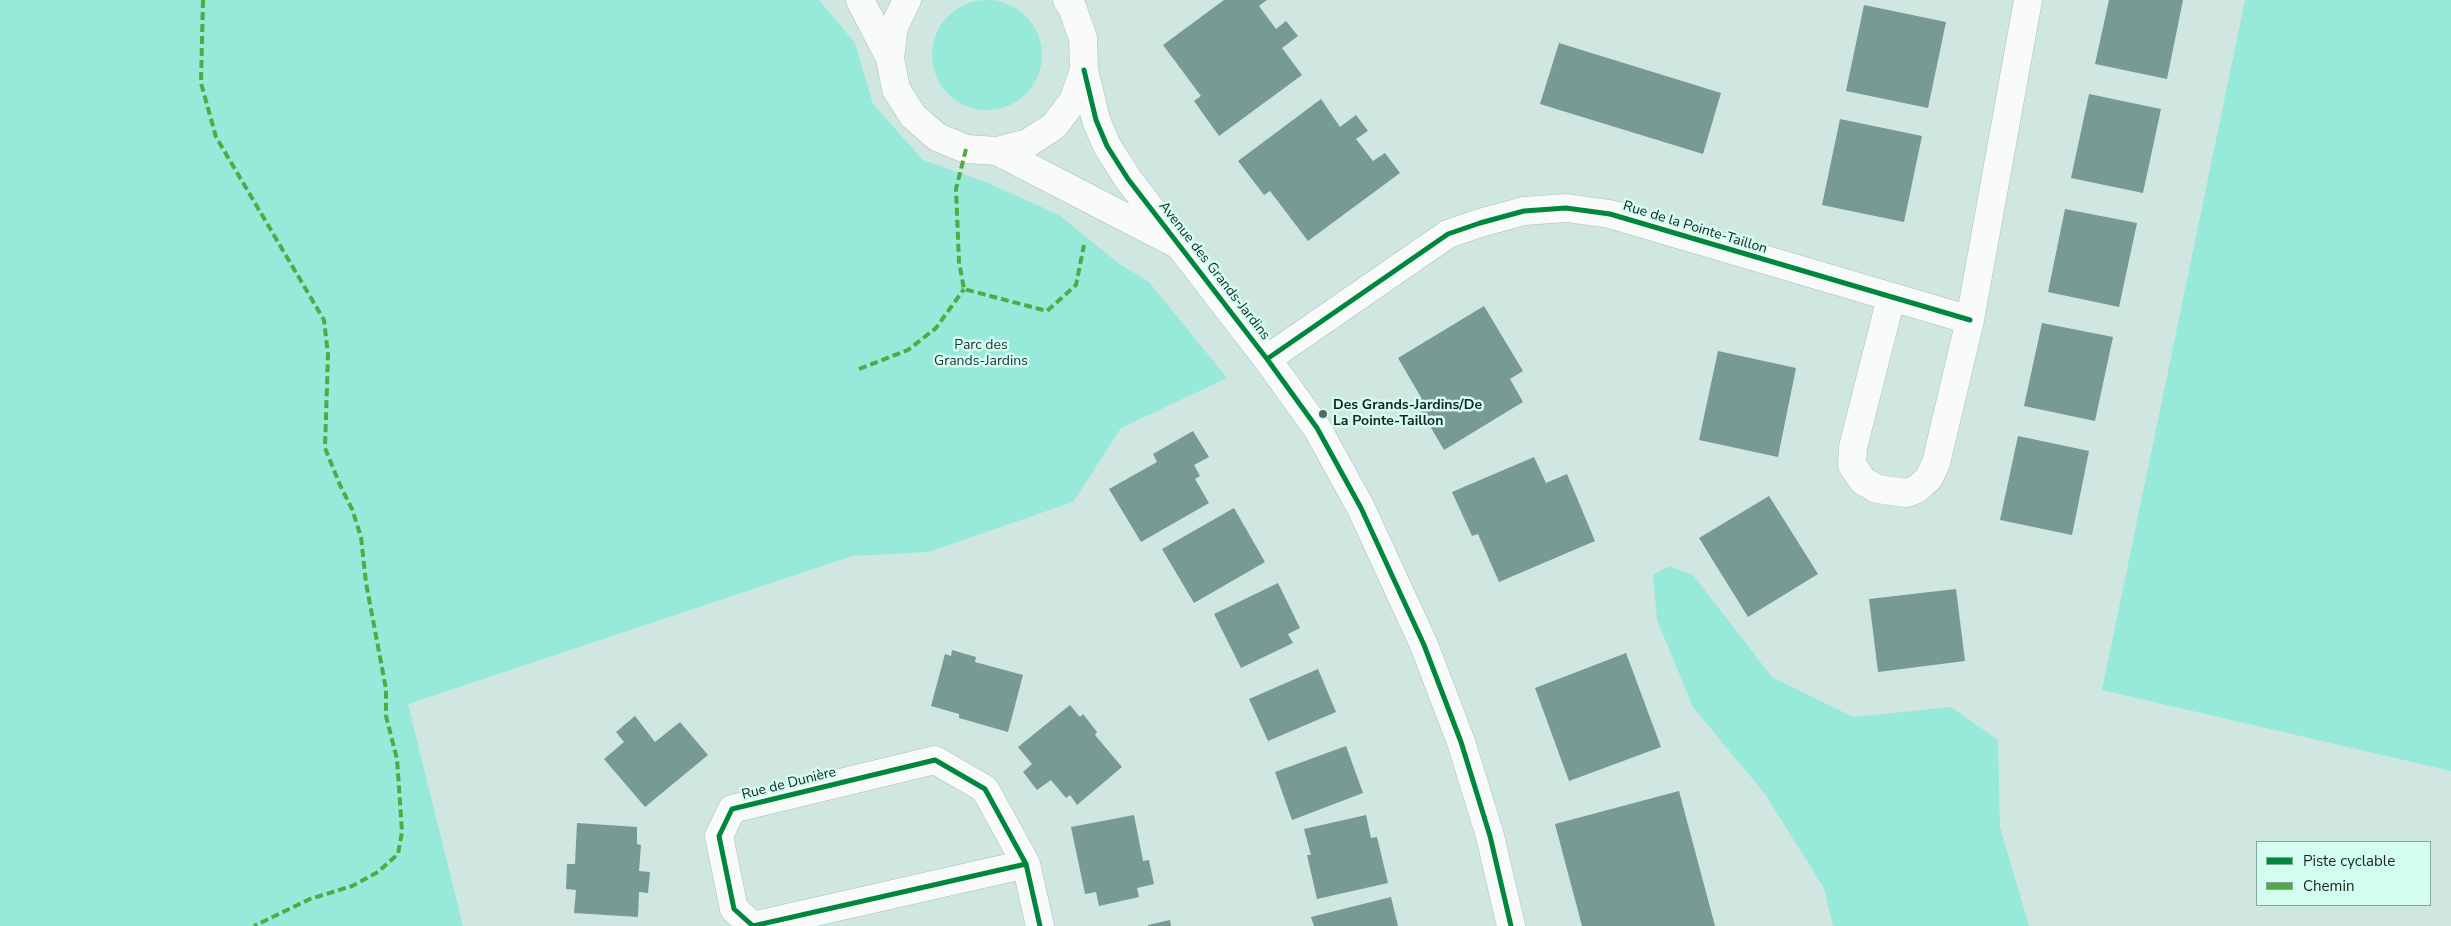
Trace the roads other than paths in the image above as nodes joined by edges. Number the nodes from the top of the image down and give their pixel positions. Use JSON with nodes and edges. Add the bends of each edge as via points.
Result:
{"nodes":[{"id":1,"x":860,"y":0,"type":"edge"},
{"id":2,"x":907,"y":0,"type":"edge"},
{"id":3,"x":1067,"y":0,"type":"edge"},
{"id":4,"x":1092,"y":0,"type":"edge"},
{"id":5,"x":2028,"y":0,"type":"edge"},
{"id":6,"x":1083,"y":38,"type":"junction"},
{"id":7,"x":890,"y":58,"type":"junction"},
{"id":8,"x":1084,"y":70,"type":"junction"},
{"id":9,"x":997,"y":151,"type":"junction"},
{"id":10,"x":1180,"y":246,"type":"junction"},
{"id":11,"x":1890,"y":298,"type":"junction"},
{"id":12,"x":1970,"y":320,"type":"junction"},
{"id":13,"x":1267,"y":359,"type":"junction"},
{"id":14,"x":1026,"y":864,"type":"junction"},
{"id":15,"x":1040,"y":926,"type":"edge"},
{"id":16,"x":1511,"y":926,"type":"edge"}],
"edges":[{"from":1,"to":7,"type":"street"},
{"from":2,"to":7,"type":"street","via":[[894,26]]},
{"from":3,"to":6,"type":"street"},
{"from":4,"to":6,"type":"street"},
{"from":5,"to":12,"type":"street"},
{"from":6,"to":8,"type":"street"},
{"from":7,"to":9,"type":"street","via":[[900,96],[913,116],[936,137],[966,149]]},
{"from":8,"to":9,"type":"street","via":[[1073,101],[1054,126],[1028,143]]},
{"from":8,"to":10,"type":"street","name":"Avenue des Grands-Jardins","via":[[1096,120],[1107,146]]},
{"from":9,"to":10,"type":"street","name":"Avenue des Grands-Jardins"},
{"from":10,"to":13,"type":"street","name":"Avenue des Grands-Jardins"},
{"from":11,"to":12,"type":"street","name":"Rue de la Pointe-Taillon"},
{"from":11,"to":12,"type":"street","via":[[1853,447],[1852,465],[1863,481],[1877,489],[1907,493],[1929,478],[1936,463]]},
{"from":11,"to":13,"type":"street","name":"Rue de la Pointe-Taillon","via":[[1610,214],[1566,208],[1524,211],[1448,234]]},
{"from":13,"to":16,"type":"street","name":"Avenue des Grands-Jardins","via":[[1317,428],[1361,508],[1424,645],[1476,789]]},
{"from":14,"to":14,"type":"street","name":"Rue de Dunière","via":[[753,926],[734,909],[719,836],[732,810],[935,760],[985,789]]},
{"from":14,"to":15,"type":"street","name":"Rue de Dunière"}]}
